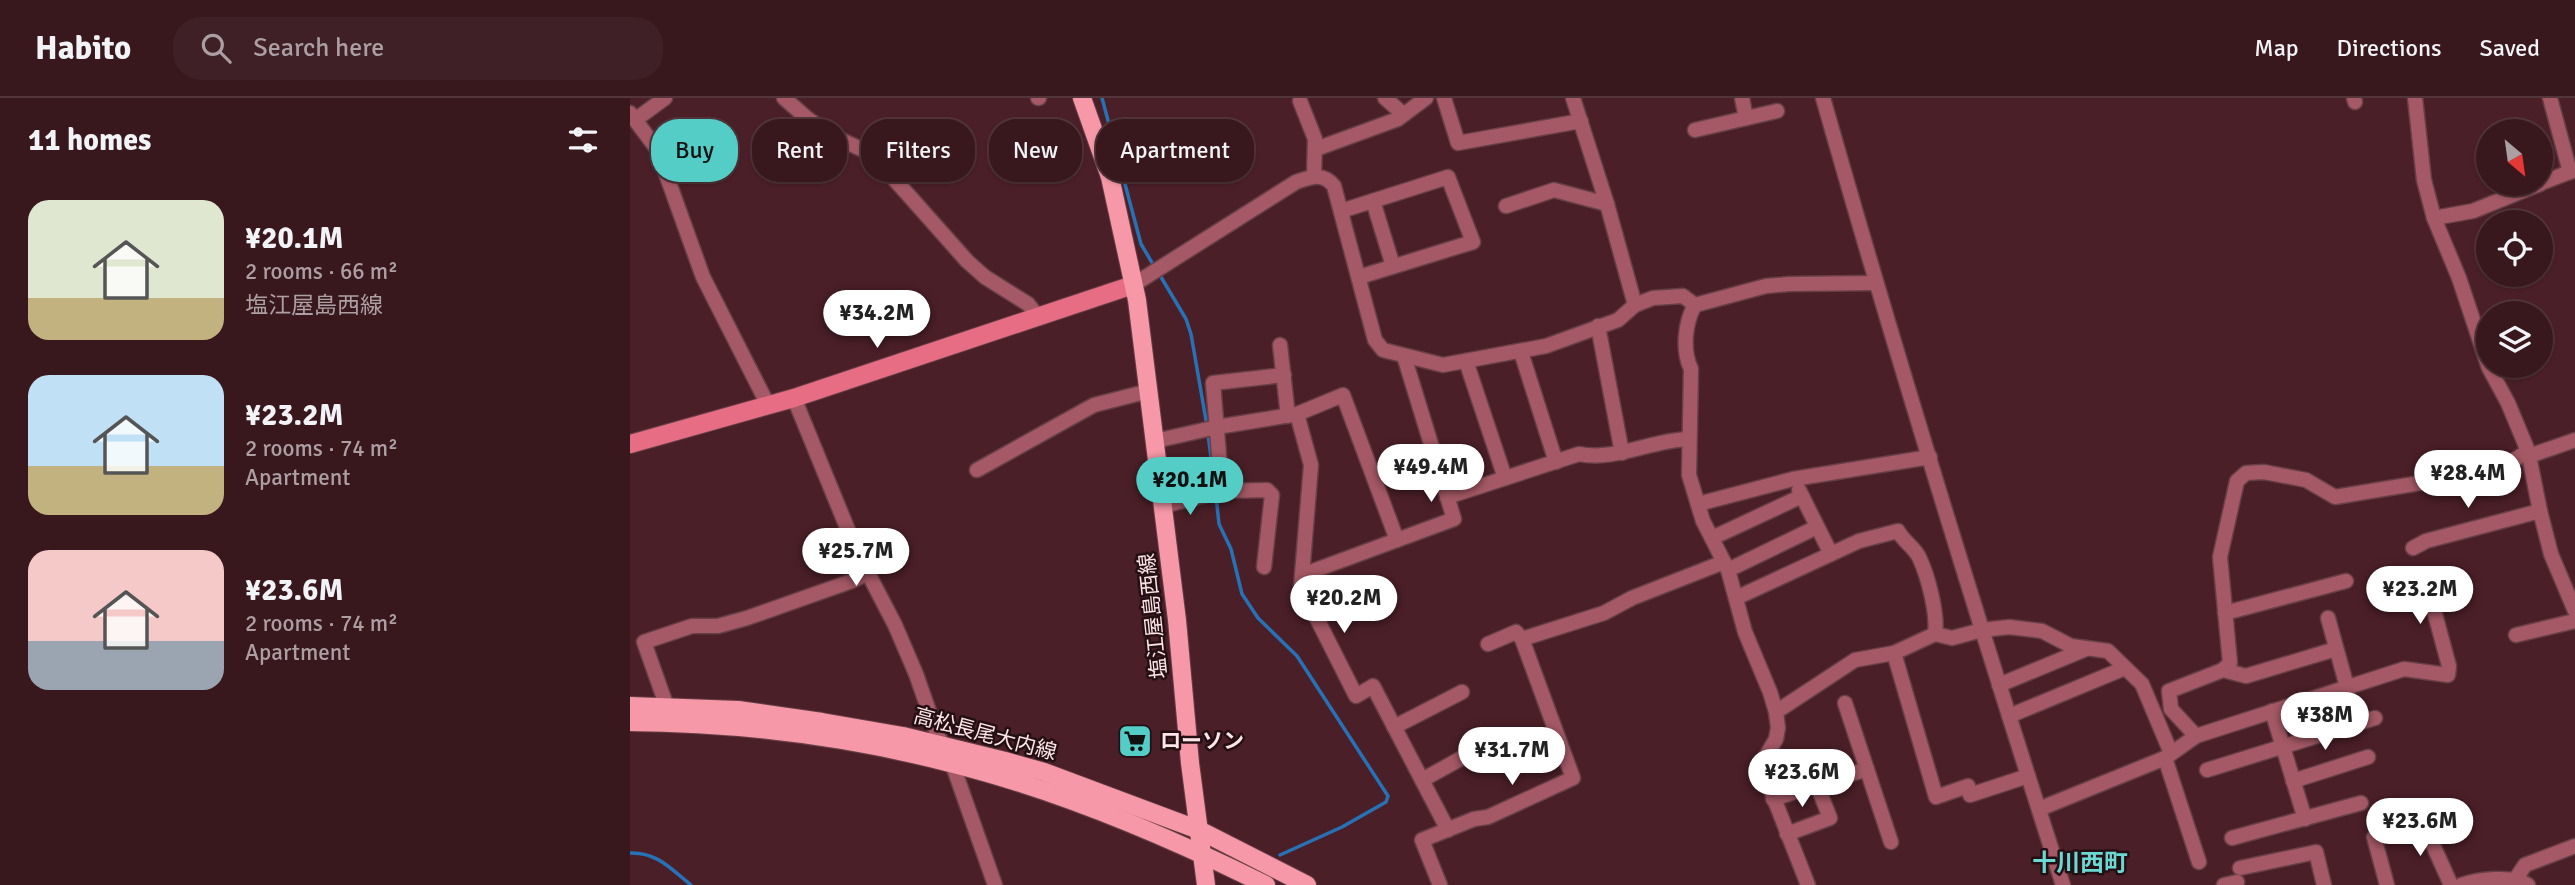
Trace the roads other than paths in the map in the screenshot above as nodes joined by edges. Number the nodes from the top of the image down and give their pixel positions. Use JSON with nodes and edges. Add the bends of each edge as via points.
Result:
{"nodes":[{"id":1,"x":665,"y":98,"type":"edge"},
{"id":2,"x":784,"y":98,"type":"edge"},
{"id":3,"x":1082,"y":98,"type":"edge"},
{"id":4,"x":1385,"y":98,"type":"edge"},
{"id":5,"x":1426,"y":98,"type":"edge"},
{"id":6,"x":1444,"y":98,"type":"edge"},
{"id":7,"x":1573,"y":98,"type":"edge"},
{"id":8,"x":1742,"y":98,"type":"edge"},
{"id":9,"x":1823,"y":98,"type":"edge"},
{"id":10,"x":2414,"y":98,"type":"edge"},
{"id":11,"x":2550,"y":98,"type":"edge"},
{"id":12,"x":1300,"y":101,"type":"dead end"},
{"id":13,"x":1777,"y":111,"type":"dead end"},
{"id":14,"x":1403,"y":114,"type":"junction"},
{"id":15,"x":633,"y":116,"type":"edge"},
{"id":16,"x":1746,"y":118,"type":"junction"},
{"id":17,"x":1581,"y":121,"type":"junction"},
{"id":18,"x":1695,"y":130,"type":"dead end"},
{"id":19,"x":1316,"y":149,"type":"junction"},
{"id":20,"x":2572,"y":171,"type":"edge"},
{"id":21,"x":1314,"y":175,"type":"junction"},
{"id":22,"x":2553,"y":178,"type":"edge"},
{"id":23,"x":2509,"y":196,"type":"edge"},
{"id":24,"x":1373,"y":201,"type":"junction"},
{"id":25,"x":1607,"y":204,"type":"junction"},
{"id":26,"x":1506,"y":206,"type":"dead end"},
{"id":27,"x":1341,"y":211,"type":"junction"},
{"id":28,"x":2434,"y":218,"type":"junction"},
{"id":29,"x":1393,"y":266,"type":"junction"},
{"id":30,"x":1359,"y":277,"type":"junction"},
{"id":31,"x":1876,"y":283,"type":"junction"},
{"id":32,"x":1133,"y":285,"type":"junction"},
{"id":33,"x":1635,"y":305,"type":"junction"},
{"id":34,"x":1695,"y":305,"type":"junction"},
{"id":35,"x":1038,"y":317,"type":"junction"},
{"id":36,"x":1598,"y":327,"type":"junction"},
{"id":37,"x":1280,"y":345,"type":"dead end"},
{"id":38,"x":1521,"y":352,"type":"junction"},
{"id":39,"x":1404,"y":356,"type":"junction"},
{"id":40,"x":1466,"y":361,"type":"junction"},
{"id":41,"x":1284,"y":375,"type":"junction"},
{"id":42,"x":1149,"y":391,"type":"junction"},
{"id":43,"x":794,"y":398,"type":"junction"},
{"id":44,"x":768,"y":405,"type":"junction"},
{"id":45,"x":1293,"y":415,"type":"junction"},
{"id":46,"x":1210,"y":429,"type":"junction"},
{"id":47,"x":1689,"y":439,"type":"junction"},
{"id":48,"x":2575,"y":440,"type":"edge"},
{"id":49,"x":1156,"y":442,"type":"junction"},
{"id":50,"x":630,"y":444,"type":"edge"},
{"id":51,"x":1622,"y":453,"type":"junction"},
{"id":52,"x":2529,"y":454,"type":"junction"},
{"id":53,"x":1930,"y":457,"type":"junction"},
{"id":54,"x":1556,"y":461,"type":"junction"},
{"id":55,"x":976,"y":470,"type":"dead end"},
{"id":56,"x":1505,"y":478,"type":"junction"},
{"id":57,"x":1793,"y":479,"type":"junction"},
{"id":58,"x":1217,"y":493,"type":"junction"},
{"id":59,"x":1802,"y":495,"type":"junction"},
{"id":60,"x":1447,"y":497,"type":"junction"},
{"id":61,"x":1698,"y":504,"type":"junction"},
{"id":62,"x":1163,"y":506,"type":"junction"},
{"id":63,"x":2540,"y":511,"type":"junction"},
{"id":64,"x":1817,"y":527,"type":"junction"},
{"id":65,"x":1712,"y":538,"type":"junction"},
{"id":66,"x":1397,"y":540,"type":"junction"},
{"id":67,"x":2413,"y":548,"type":"dead end"},
{"id":68,"x":1831,"y":554,"type":"junction"},
{"id":69,"x":1264,"y":566,"type":"dead end"},
{"id":70,"x":1726,"y":566,"type":"junction"},
{"id":71,"x":868,"y":573,"type":"junction"},
{"id":72,"x":1302,"y":575,"type":"junction"},
{"id":73,"x":2346,"y":581,"type":"dead end"},
{"id":74,"x":2428,"y":588,"type":"dead end"},
{"id":75,"x":1736,"y":598,"type":"junction"},
{"id":76,"x":2575,"y":611,"type":"edge"},
{"id":77,"x":2225,"y":612,"type":"junction"},
{"id":78,"x":2328,"y":618,"type":"dead end"},
{"id":79,"x":2575,"y":621,"type":"edge"},
{"id":80,"x":1982,"y":630,"type":"junction"},
{"id":81,"x":1935,"y":634,"type":"junction"},
{"id":82,"x":2516,"y":635,"type":"dead end"},
{"id":83,"x":1522,"y":639,"type":"junction"},
{"id":84,"x":1488,"y":644,"type":"dead end"},
{"id":85,"x":2088,"y":648,"type":"junction"},
{"id":86,"x":2336,"y":649,"type":"junction"},
{"id":87,"x":1894,"y":653,"type":"junction"},
{"id":88,"x":2125,"y":668,"type":"junction"},
{"id":89,"x":2223,"y":670,"type":"junction"},
{"id":90,"x":1999,"y":685,"type":"junction"},
{"id":91,"x":2347,"y":687,"type":"junction"},
{"id":92,"x":1462,"y":692,"type":"dead end"},
{"id":93,"x":1845,"y":703,"type":"dead end"},
{"id":94,"x":630,"y":706,"type":"edge"},
{"id":95,"x":667,"y":707,"type":"junction"},
{"id":96,"x":2272,"y":711,"type":"junction"},
{"id":97,"x":1776,"y":712,"type":"junction"},
{"id":98,"x":2009,"y":716,"type":"junction"},
{"id":99,"x":2375,"y":718,"type":"dead end"},
{"id":100,"x":630,"y":722,"type":"edge"},
{"id":101,"x":1394,"y":727,"type":"junction"},
{"id":102,"x":2196,"y":736,"type":"junction"},
{"id":103,"x":942,"y":744,"type":"junction"},
{"id":104,"x":2283,"y":745,"type":"junction"},
{"id":105,"x":2168,"y":755,"type":"junction"},
{"id":106,"x":2368,"y":757,"type":"dead end"},
{"id":107,"x":1460,"y":759,"type":"dead end"},
{"id":108,"x":952,"y":763,"type":"junction"},
{"id":109,"x":1867,"y":769,"type":"junction"},
{"id":110,"x":2207,"y":770,"type":"dead end"},
{"id":111,"x":2028,"y":776,"type":"junction"},
{"id":112,"x":1422,"y":780,"type":"junction"},
{"id":113,"x":2293,"y":781,"type":"junction"},
{"id":114,"x":1817,"y":785,"type":"junction"},
{"id":115,"x":1773,"y":799,"type":"junction"},
{"id":116,"x":2361,"y":803,"type":"dead end"},
{"id":117,"x":2039,"y":809,"type":"junction"},
{"id":118,"x":2305,"y":818,"type":"junction"},
{"id":119,"x":2421,"y":818,"type":"dead end"},
{"id":120,"x":1199,"y":830,"type":"junction"},
{"id":121,"x":1448,"y":830,"type":"junction"},
{"id":122,"x":1787,"y":834,"type":"junction"},
{"id":123,"x":2374,"y":836,"type":"dead end"},
{"id":124,"x":2232,"y":838,"type":"dead end"},
{"id":125,"x":1891,"y":842,"type":"dead end"},
{"id":126,"x":2575,"y":846,"type":"edge"},
{"id":127,"x":1202,"y":854,"type":"junction"},
{"id":128,"x":2199,"y":863,"type":"dead end"},
{"id":129,"x":2234,"y":878,"type":"edge"},
{"id":130,"x":2521,"y":883,"type":"edge"},
{"id":131,"x":995,"y":885,"type":"edge"},
{"id":132,"x":1206,"y":885,"type":"edge"},
{"id":133,"x":1266,"y":885,"type":"edge"},
{"id":134,"x":1307,"y":885,"type":"edge"},
{"id":135,"x":1440,"y":885,"type":"edge"},
{"id":136,"x":1808,"y":885,"type":"edge"},
{"id":137,"x":2063,"y":885,"type":"edge"},
{"id":138,"x":2324,"y":885,"type":"edge"},
{"id":139,"x":2387,"y":885,"type":"edge"},
{"id":140,"x":2451,"y":885,"type":"edge"},
{"id":141,"x":2461,"y":885,"type":"edge"}],
"edges":[{"from":1,"to":15,"type":"street"},
{"from":2,"to":35,"type":"street","via":[[837,138],[872,155],[967,261],[1028,304]]},
{"from":3,"to":32,"type":"main road","name":"塩江屋島西線","via":[[1110,177]]},
{"from":4,"to":14,"type":"street"},
{"from":5,"to":14,"type":"street"},
{"from":6,"to":17,"type":"street","via":[[1458,143]]},
{"from":7,"to":17,"type":"street"},
{"from":8,"to":16,"type":"street"},
{"from":9,"to":31,"type":"street"},
{"from":10,"to":28,"type":"street","via":[[2424,180]]},
{"from":11,"to":20,"type":"street"},
{"from":12,"to":19,"type":"street"},
{"from":13,"to":16,"type":"street"},
{"from":14,"to":19,"type":"street"},
{"from":15,"to":44,"type":"street","via":[[657,149],[703,278]]},
{"from":16,"to":18,"type":"street"},
{"from":17,"to":25,"type":"street"},
{"from":19,"to":21,"type":"street"},
{"from":20,"to":22,"type":"street"},
{"from":21,"to":27,"type":"street","via":[[1329,179]]},
{"from":21,"to":32,"type":"street"},
{"from":23,"to":28,"type":"street","via":[[2473,211]]},
{"from":24,"to":27,"type":"street"},
{"from":24,"to":29,"type":"street"},
{"from":24,"to":29,"type":"street","via":[[1448,177],[1473,242]]},
{"from":25,"to":26,"type":"street","via":[[1554,190]]},
{"from":25,"to":33,"type":"street"},
{"from":27,"to":30,"type":"street"},
{"from":28,"to":52,"type":"street","via":[[2488,368]]},
{"from":29,"to":30,"type":"street"},
{"from":30,"to":39,"type":"street","via":[[1376,340],[1383,350]]},
{"from":31,"to":34,"type":"street","via":[[1766,286]]},
{"from":31,"to":53,"type":"street"},
{"from":32,"to":35,"type":"street"},
{"from":32,"to":42,"type":"main road","name":"塩江屋島西線"},
{"from":33,"to":34,"type":"street","via":[[1653,298],[1683,296]]},
{"from":33,"to":36,"type":"street","via":[[1618,320]]},
{"from":34,"to":47,"type":"street","via":[[1687,319]]},
{"from":35,"to":43,"type":"street"},
{"from":36,"to":38,"type":"street"},
{"from":36,"to":51,"type":"street"},
{"from":37,"to":41,"type":"street"},
{"from":38,"to":40,"type":"street"},
{"from":38,"to":54,"type":"street"},
{"from":39,"to":40,"type":"street","via":[[1443,365]]},
{"from":39,"to":60,"type":"street"},
{"from":40,"to":56,"type":"street"},
{"from":41,"to":45,"type":"street"},
{"from":41,"to":46,"type":"street","via":[[1213,383]]},
{"from":42,"to":49,"type":"main road","name":"塩江屋島西線"},
{"from":42,"to":55,"type":"street","via":[[1094,405]]},
{"from":43,"to":44,"type":"street"},
{"from":43,"to":71,"type":"street"},
{"from":44,"to":50,"type":"street"},
{"from":45,"to":46,"type":"street"},
{"from":45,"to":66,"type":"street","via":[[1343,395]]},
{"from":45,"to":72,"type":"street","via":[[1311,465]]},
{"from":46,"to":49,"type":"street"},
{"from":46,"to":58,"type":"street"},
{"from":47,"to":51,"type":"street"},
{"from":47,"to":61,"type":"street","via":[[1689,475]]},
{"from":48,"to":52,"type":"street"},
{"from":49,"to":62,"type":"main road","name":"塩江屋島西線"},
{"from":51,"to":54,"type":"street","via":[[1579,454]]},
{"from":52,"to":63,"type":"street"},
{"from":52,"to":77,"type":"street","via":[[2499,470],[2335,497],[2306,480],[2246,472],[2237,481],[2220,557]]},
{"from":53,"to":57,"type":"street"},
{"from":53,"to":80,"type":"street"},
{"from":54,"to":56,"type":"street"},
{"from":56,"to":60,"type":"street"},
{"from":57,"to":59,"type":"street"},
{"from":57,"to":61,"type":"street"},
{"from":58,"to":62,"type":"street"},
{"from":58,"to":69,"type":"street","via":[[1267,490],[1272,495]]},
{"from":59,"to":64,"type":"street"},
{"from":59,"to":65,"type":"street"},
{"from":60,"to":66,"type":"street","via":[[1454,520]]},
{"from":61,"to":65,"type":"street"},
{"from":62,"to":120,"type":"main road","name":"塩江屋島西線"},
{"from":63,"to":67,"type":"street"},
{"from":63,"to":76,"type":"street"},
{"from":64,"to":68,"type":"street"},
{"from":64,"to":70,"type":"street"},
{"from":65,"to":70,"type":"street"},
{"from":66,"to":72,"type":"street"},
{"from":68,"to":75,"type":"street"},
{"from":68,"to":81,"type":"street","via":[[1898,531],[1919,557],[1937,622]]},
{"from":70,"to":75,"type":"street"},
{"from":70,"to":83,"type":"street"},
{"from":71,"to":95,"type":"street","via":[[747,618],[718,626],[692,626],[644,642]]},
{"from":71,"to":103,"type":"street","via":[[895,625]]},
{"from":72,"to":101,"type":"street","via":[[1301,587],[1356,696],[1373,686]]},
{"from":73,"to":77,"type":"street"},
{"from":74,"to":91,"type":"street","via":[[2448,675],[2404,669]]},
{"from":75,"to":97,"type":"street"},
{"from":77,"to":89,"type":"street","via":[[2230,663]]},
{"from":78,"to":86,"type":"street"},
{"from":79,"to":82,"type":"street"},
{"from":80,"to":81,"type":"street","via":[[1952,638]]},
{"from":80,"to":85,"type":"street","via":[[2042,631],[2071,646]]},
{"from":80,"to":90,"type":"street"},
{"from":81,"to":87,"type":"street"},
{"from":83,"to":84,"type":"street","via":[[1516,632]]},
{"from":83,"to":121,"type":"street","via":[[1573,778]]},
{"from":85,"to":88,"type":"street","via":[[2108,651]]},
{"from":85,"to":90,"type":"street"},
{"from":86,"to":89,"type":"street","via":[[2246,676]]},
{"from":86,"to":91,"type":"street"},
{"from":87,"to":97,"type":"street","via":[[1855,660]]},
{"from":87,"to":111,"type":"street","via":[[1936,797],[1968,786],[1970,795]]},
{"from":88,"to":98,"type":"street"},
{"from":88,"to":105,"type":"street","via":[[2142,684]]},
{"from":89,"to":102,"type":"street","via":[[2169,691],[2171,709]]},
{"from":90,"to":98,"type":"street"},
{"from":91,"to":96,"type":"street"},
{"from":92,"to":101,"type":"street"},
{"from":93,"to":109,"type":"street"},
{"from":94,"to":95,"type":"main road","name":"高松長尾大内線"},
{"from":95,"to":103,"type":"main road","name":"高松長尾大内線","via":[[738,710]]},
{"from":96,"to":102,"type":"street"},
{"from":96,"to":104,"type":"street"},
{"from":97,"to":115,"type":"street","via":[[1776,739],[1766,756],[1764,773]]},
{"from":98,"to":111,"type":"street"},
{"from":99,"to":104,"type":"street"},
{"from":100,"to":108,"type":"main road","name":"高松長尾大内線","via":[[735,726],[860,743]]},
{"from":101,"to":112,"type":"street"},
{"from":102,"to":105,"type":"street"},
{"from":103,"to":108,"type":"street"},
{"from":103,"to":120,"type":"main road","name":"高松長尾大内線","via":[[1044,772]]},
{"from":104,"to":110,"type":"street"},
{"from":104,"to":113,"type":"street"},
{"from":105,"to":117,"type":"street"},
{"from":105,"to":128,"type":"street"},
{"from":106,"to":113,"type":"street"},
{"from":107,"to":112,"type":"street"},
{"from":108,"to":127,"type":"main road","name":"高松長尾大内線","via":[[1043,791]]},
{"from":108,"to":131,"type":"street"},
{"from":109,"to":114,"type":"street"},
{"from":109,"to":125,"type":"street"},
{"from":111,"to":117,"type":"street"},
{"from":112,"to":121,"type":"street"},
{"from":113,"to":118,"type":"street"},
{"from":114,"to":115,"type":"street"},
{"from":114,"to":122,"type":"street","via":[[1830,818]]},
{"from":115,"to":122,"type":"street"},
{"from":116,"to":118,"type":"street"},
{"from":117,"to":137,"type":"street"},
{"from":118,"to":124,"type":"street"},
{"from":119,"to":140,"type":"street"},
{"from":120,"to":127,"type":"main road","name":"塩江屋島西線"},
{"from":120,"to":134,"type":"main road","name":"高松長尾大内線"},
{"from":121,"to":135,"type":"street","via":[[1422,840]]},
{"from":122,"to":136,"type":"street"},
{"from":123,"to":139,"type":"street"},
{"from":126,"to":130,"type":"street","via":[[2525,865]]},
{"from":127,"to":132,"type":"main road","name":"塩江屋島西線"},
{"from":127,"to":133,"type":"main road","name":"高松長尾大内線"},
{"from":129,"to":138,"type":"street","via":[[2316,852]]},
{"from":130,"to":141,"type":"street"}]}
